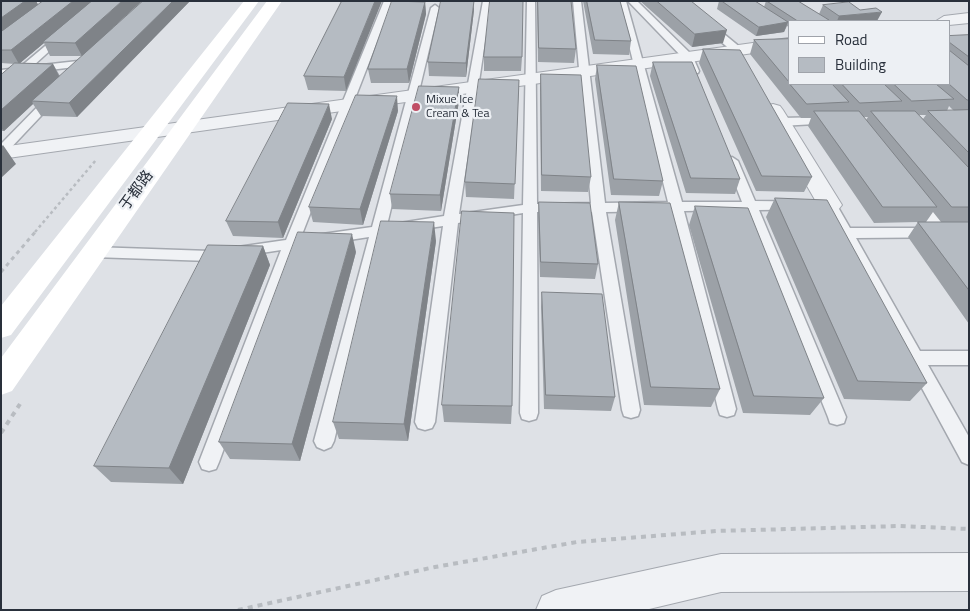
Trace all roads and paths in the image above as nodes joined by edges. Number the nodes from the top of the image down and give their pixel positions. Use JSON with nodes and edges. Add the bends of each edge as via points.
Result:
{"nodes":[{"id":1,"x":252,"y":1,"type":"edge"},
{"id":2,"x":275,"y":1,"type":"edge"},
{"id":3,"x":492,"y":1,"type":"edge"},
{"id":4,"x":531,"y":1,"type":"edge"},
{"id":5,"x":577,"y":1,"type":"edge"},
{"id":6,"x":622,"y":1,"type":"edge"},
{"id":7,"x":632,"y":1,"type":"edge"},
{"id":8,"x":678,"y":1,"type":"edge"},
{"id":9,"x":482,"y":2,"type":"edge"},
{"id":10,"x":390,"y":8,"type":"edge"},
{"id":11,"x":435,"y":8,"type":"dead end"},
{"id":12,"x":969,"y":18,"type":"edge"},
{"id":13,"x":950,"y":20,"type":"edge"},
{"id":14,"x":72,"y":26,"type":"edge"},
{"id":15,"x":788,"y":43,"type":"edge"},
{"id":16,"x":688,"y":57,"type":"junction"},
{"id":17,"x":742,"y":58,"type":"junction"},
{"id":18,"x":640,"y":64,"type":"junction"},
{"id":19,"x":21,"y":70,"type":"junction"},
{"id":20,"x":584,"y":72,"type":"junction"},
{"id":21,"x":1,"y":73,"type":"edge"},
{"id":22,"x":74,"y":76,"type":"edge"},
{"id":23,"x":530,"y":80,"type":"junction"},
{"id":24,"x":700,"y":85,"type":"edge"},
{"id":25,"x":472,"y":88,"type":"junction"},
{"id":26,"x":1,"y":89,"type":"edge"},
{"id":27,"x":60,"y":90,"type":"edge"},
{"id":28,"x":761,"y":90,"type":"edge"},
{"id":29,"x":413,"y":96,"type":"junction"},
{"id":30,"x":348,"y":105,"type":"junction"},
{"id":31,"x":843,"y":121,"type":"edge"},
{"id":32,"x":780,"y":122,"type":"junction"},
{"id":33,"x":182,"y":129,"type":"junction"},
{"id":34,"x":149,"y":133,"type":"junction"},
{"id":35,"x":727,"y":149,"type":"edge"},
{"id":36,"x":1,"y":152,"type":"edge"},
{"id":37,"x":907,"y":188,"type":"edge"},
{"id":38,"x":750,"y":204,"type":"junction"},
{"id":39,"x":676,"y":205,"type":"junction"},
{"id":40,"x":830,"y":205,"type":"junction"},
{"id":41,"x":598,"y":206,"type":"junction"},
{"id":42,"x":530,"y":208,"type":"junction"},
{"id":43,"x":451,"y":219,"type":"junction"},
{"id":44,"x":378,"y":231,"type":"junction"},
{"id":45,"x":942,"y":232,"type":"junction"},
{"id":46,"x":969,"y":232,"type":"edge"},
{"id":47,"x":846,"y":233,"type":"junction"},
{"id":48,"x":292,"y":242,"type":"junction"},
{"id":49,"x":93,"y":252,"type":"junction"},
{"id":50,"x":1,"y":327,"type":"edge"},
{"id":51,"x":914,"y":358,"type":"junction"},
{"id":52,"x":969,"y":358,"type":"edge"},
{"id":53,"x":1,"y":382,"type":"edge"},
{"id":54,"x":727,"y":409,"type":"dead end"},
{"id":55,"x":631,"y":410,"type":"dead end"},
{"id":56,"x":529,"y":413,"type":"dead end"},
{"id":57,"x":837,"y":418,"type":"dead end"},
{"id":58,"x":425,"y":422,"type":"dead end"},
{"id":59,"x":324,"y":441,"type":"dead end"},
{"id":60,"x":969,"y":456,"type":"edge"},
{"id":61,"x":209,"y":462,"type":"dead end"},
{"id":62,"x":969,"y":529,"type":"edge"},
{"id":63,"x":969,"y":572,"type":"edge"},
{"id":64,"x":238,"y":610,"type":"edge"},
{"id":65,"x":556,"y":610,"type":"edge"}],
"edges":[{"from":1,"to":34,"type":"main road","name":"于都路"},
{"from":2,"to":33,"type":"main road","name":"于都路"},
{"from":3,"to":9,"type":"lane"},
{"from":4,"to":23,"type":"lane"},
{"from":5,"to":20,"type":"lane"},
{"from":6,"to":18,"type":"lane"},
{"from":7,"to":16,"type":"lane"},
{"from":8,"to":17,"type":"lane"},
{"from":9,"to":25,"type":"lane"},
{"from":10,"to":30,"type":"lane"},
{"from":11,"to":29,"type":"lane"},
{"from":12,"to":13,"type":"street"},
{"from":14,"to":19,"type":"lane"},
{"from":15,"to":17,"type":"street"},
{"from":16,"to":17,"type":"street"},
{"from":16,"to":18,"type":"street"},
{"from":16,"to":24,"type":"lane"},
{"from":18,"to":20,"type":"street"},
{"from":18,"to":39,"type":"lane"},
{"from":19,"to":21,"type":"lane"},
{"from":19,"to":22,"type":"lane","via":[[90,59]]},
{"from":19,"to":26,"type":"lane"},
{"from":20,"to":23,"type":"street"},
{"from":20,"to":41,"type":"lane"},
{"from":23,"to":25,"type":"street"},
{"from":23,"to":42,"type":"lane"},
{"from":25,"to":29,"type":"street"},
{"from":25,"to":43,"type":"lane"},
{"from":27,"to":36,"type":"lane"},
{"from":28,"to":32,"type":"street"},
{"from":29,"to":30,"type":"street"},
{"from":29,"to":44,"type":"lane"},
{"from":30,"to":33,"type":"street","via":[[254,116]]},
{"from":30,"to":48,"type":"lane"},
{"from":31,"to":32,"type":"lane"},
{"from":32,"to":40,"type":"street"},
{"from":33,"to":34,"type":"street"},
{"from":33,"to":49,"type":"main road","name":"于都路"},
{"from":34,"to":36,"type":"street"},
{"from":34,"to":50,"type":"main road","name":"于都路"},
{"from":35,"to":38,"type":"lane"},
{"from":37,"to":45,"type":"lane"},
{"from":38,"to":39,"type":"lane"},
{"from":38,"to":40,"type":"lane"},
{"from":38,"to":57,"type":"lane"},
{"from":39,"to":41,"type":"lane"},
{"from":39,"to":54,"type":"lane"},
{"from":40,"to":47,"type":"lane"},
{"from":41,"to":42,"type":"lane"},
{"from":41,"to":55,"type":"lane"},
{"from":42,"to":43,"type":"lane"},
{"from":42,"to":56,"type":"lane"},
{"from":43,"to":44,"type":"lane"},
{"from":43,"to":58,"type":"lane"},
{"from":44,"to":48,"type":"lane"},
{"from":44,"to":59,"type":"lane"},
{"from":45,"to":46,"type":"lane"},
{"from":45,"to":47,"type":"lane"},
{"from":47,"to":51,"type":"lane"},
{"from":48,"to":49,"type":"lane","via":[[249,252],[210,256]]},
{"from":48,"to":61,"type":"lane"},
{"from":49,"to":53,"type":"main road","name":"于都路"},
{"from":51,"to":52,"type":"lane"},
{"from":51,"to":60,"type":"lane"},
{"from":62,"to":64,"type":"path","via":[[900,526],[716,531],[577,542],[435,567]]},
{"from":63,"to":65,"type":"street","via":[[721,573]]}]}
